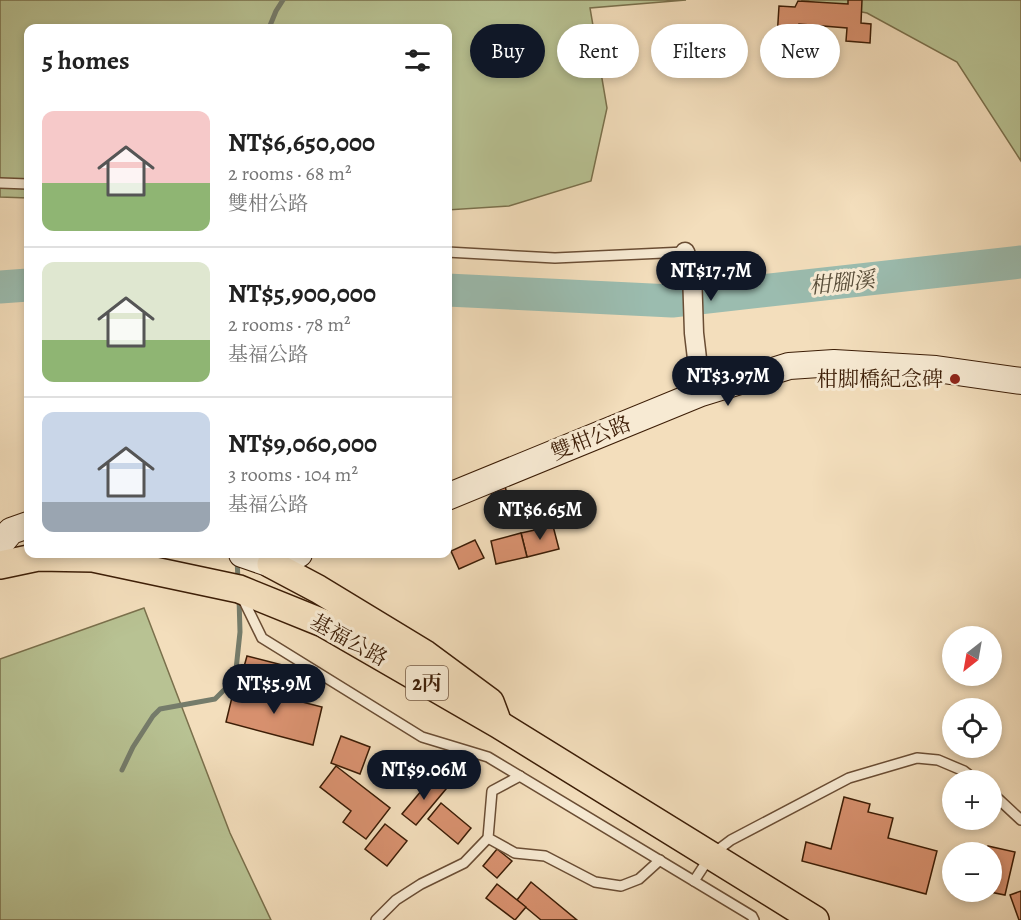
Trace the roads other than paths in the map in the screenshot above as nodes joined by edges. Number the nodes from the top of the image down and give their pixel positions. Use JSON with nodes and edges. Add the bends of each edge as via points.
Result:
{"nodes":[{"id":1,"x":0,"y":183,"type":"edge"},
{"id":2,"x":24,"y":184,"type":"edge"},
{"id":3,"x":452,"y":252,"type":"edge"},
{"id":4,"x":685,"y":252,"type":"joint"},
{"id":5,"x":1021,"y":381,"type":"edge"},
{"id":6,"x":701,"y":393,"type":"junction"},
{"id":7,"x":452,"y":495,"type":"edge"},
{"id":8,"x":24,"y":526,"type":"edge"},
{"id":9,"x":0,"y":544,"type":"edge"},
{"id":10,"x":33,"y":558,"type":"edge"},
{"id":11,"x":93,"y":558,"type":"edge"},
{"id":12,"x":254,"y":558,"type":"edge"},
{"id":13,"x":288,"y":558,"type":"edge"},
{"id":14,"x":271,"y":564,"type":"junction"},
{"id":15,"x":0,"y":565,"type":"edge"},
{"id":16,"x":238,"y":589,"type":"junction"},
{"id":17,"x":498,"y":724,"type":"junction"},
{"id":18,"x":962,"y":770,"type":"edge"},
{"id":19,"x":520,"y":776,"type":"junction"},
{"id":20,"x":1002,"y":802,"type":"edge"},
{"id":21,"x":1021,"y":820,"type":"edge"},
{"id":22,"x":488,"y":838,"type":"junction"},
{"id":23,"x":711,"y":855,"type":"junction"},
{"id":24,"x":660,"y":860,"type":"junction"},
{"id":25,"x":694,"y":881,"type":"junction"},
{"id":26,"x":376,"y":920,"type":"edge"},
{"id":27,"x":754,"y":920,"type":"edge"},
{"id":28,"x":814,"y":920,"type":"edge"}],
"edges":[{"from":1,"to":2,"type":"lane"},
{"from":3,"to":4,"type":"lane","via":[[555,258]]},
{"from":4,"to":6,"type":"street","via":[[692,272]]},
{"from":5,"to":6,"type":"street","name":"雙柑公路","via":[[936,369],[834,363],[789,366]]},
{"from":6,"to":7,"type":"street","name":"雙柑公路"},
{"from":8,"to":9,"type":"street","via":[[11,531]]},
{"from":10,"to":15,"type":"main road","name":"基福公路","number":"2丙"},
{"from":11,"to":16,"type":"main road","name":"基福公路","number":"2丙"},
{"from":12,"to":14,"type":"street"},
{"from":13,"to":14,"type":"street"},
{"from":14,"to":17,"type":"main road","via":[[425,654],[490,702]]},
{"from":16,"to":17,"type":"main road","name":"基福公路","number":"2丙","via":[[323,623]]},
{"from":16,"to":19,"type":"lane","via":[[262,638],[422,737],[488,757]]},
{"from":17,"to":23,"type":"main road","name":"基福公路","number":"2丙"},
{"from":18,"to":23,"type":"lane","via":[[938,760],[917,758],[849,778],[731,840]]},
{"from":19,"to":22,"type":"lane","via":[[492,791]]},
{"from":19,"to":24,"type":"lane"},
{"from":20,"to":21,"type":"lane"},
{"from":22,"to":24,"type":"lane","via":[[515,853],[545,856],[595,882],[621,886],[639,879]]},
{"from":22,"to":26,"type":"lane","via":[[464,863],[396,900]]},
{"from":23,"to":25,"type":"lane"},
{"from":23,"to":28,"type":"main road","name":"基福公路","number":"2丙"},
{"from":24,"to":25,"type":"lane"},
{"from":25,"to":27,"type":"lane"}]}
